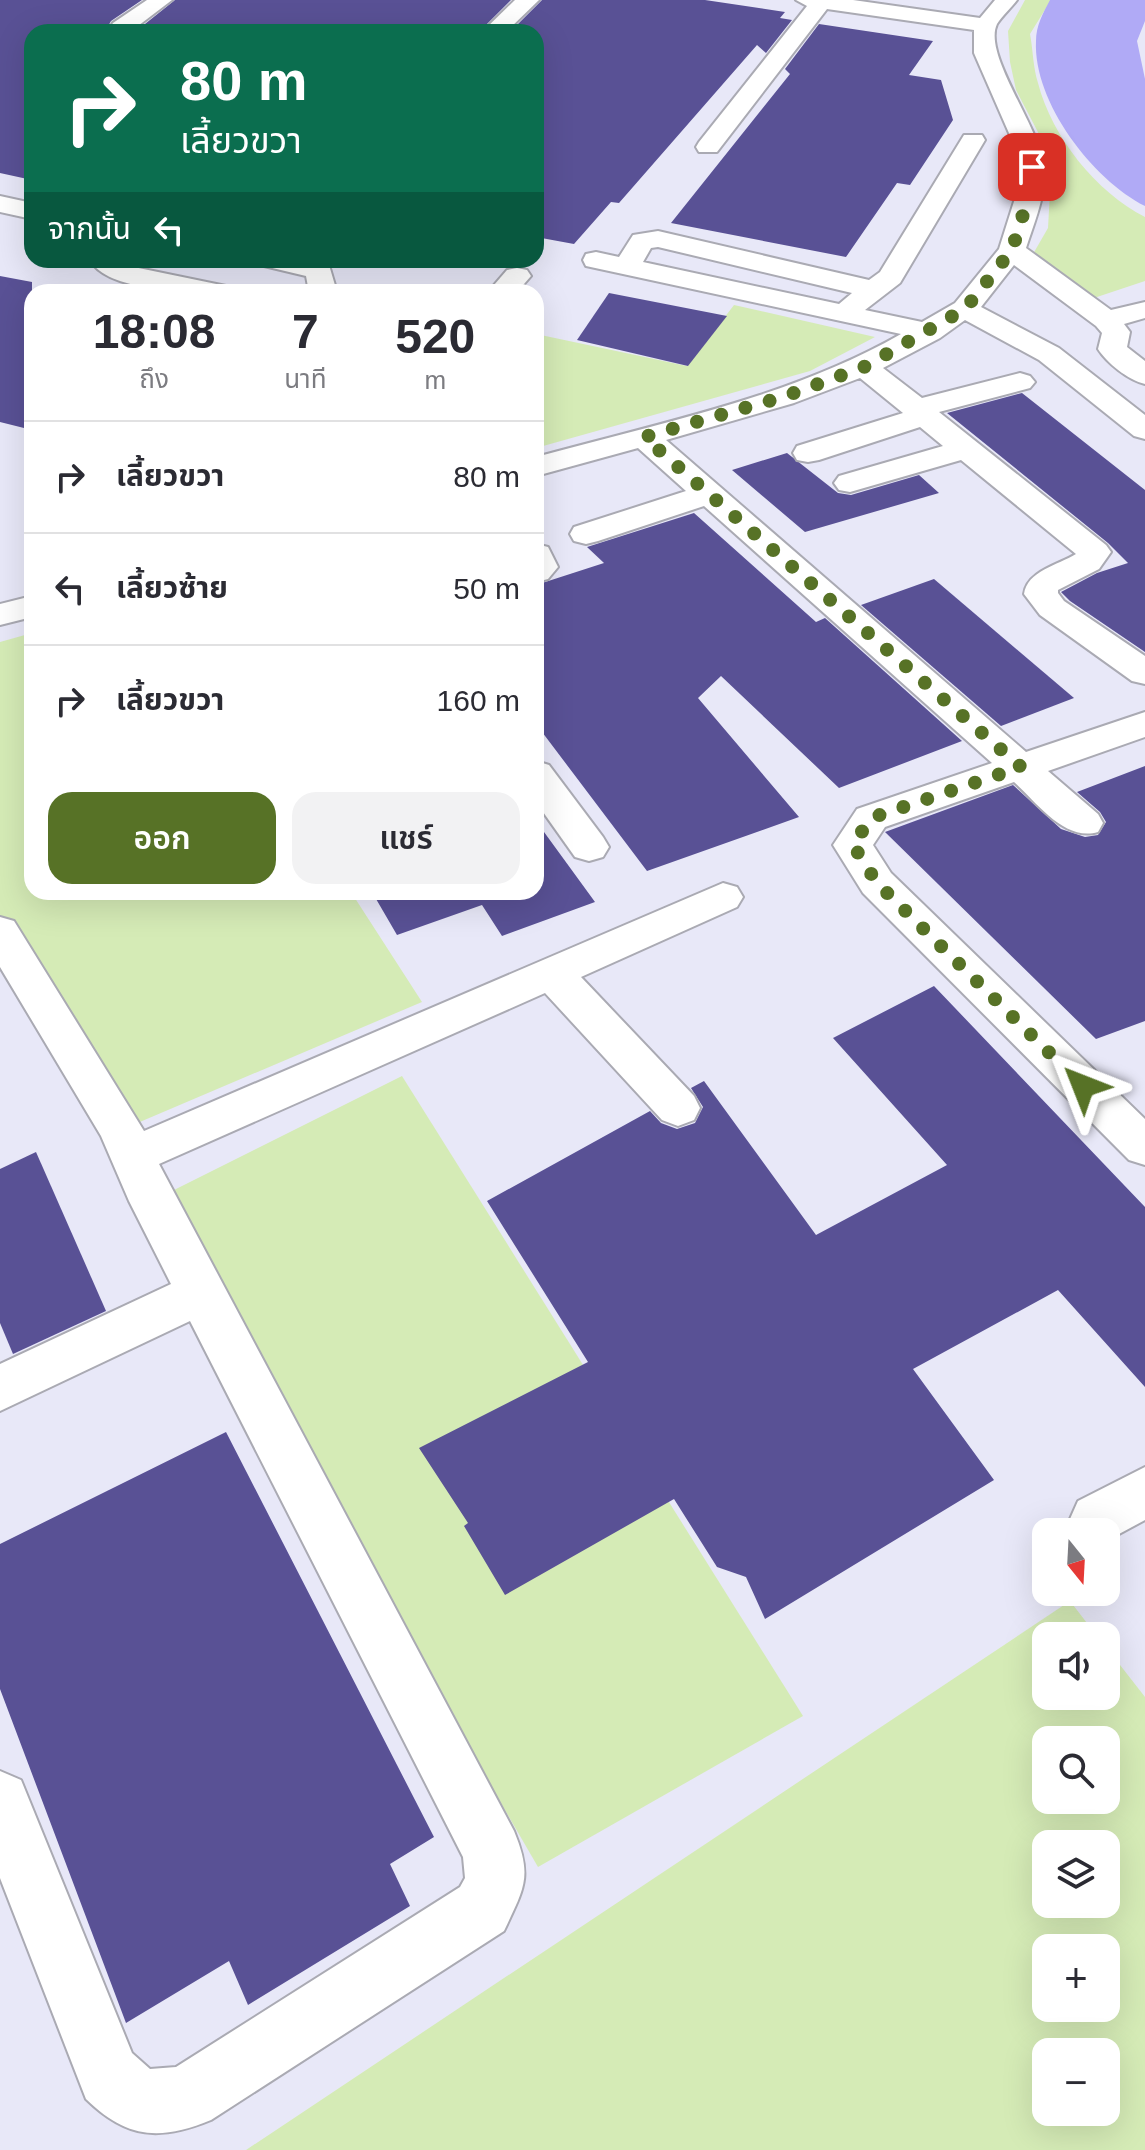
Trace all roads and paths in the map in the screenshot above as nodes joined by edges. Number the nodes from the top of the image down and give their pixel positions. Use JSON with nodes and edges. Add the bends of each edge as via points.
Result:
{"nodes":[{"id":1,"x":161,"y":0,"type":"edge"},
{"id":2,"x":528,"y":0,"type":"edge"},
{"id":3,"x":1006,"y":0,"type":"edge"},
{"id":4,"x":815,"y":1,"type":"edge"},
{"id":5,"x":127,"y":24,"type":"edge"},
{"id":6,"x":502,"y":24,"type":"edge"},
{"id":7,"x":985,"y":25,"type":"junction"},
{"id":8,"x":973,"y":140,"type":"dead end"},
{"id":9,"x":708,"y":147,"type":"dead end"},
{"id":10,"x":0,"y":204,"type":"edge"},
{"id":11,"x":24,"y":209,"type":"edge"},
{"id":12,"x":1012,"y":250,"type":"junction"},
{"id":13,"x":596,"y":260,"type":"dead end"},
{"id":14,"x":626,"y":267,"type":"junction"},
{"id":15,"x":109,"y":268,"type":"edge"},
{"id":16,"x":307,"y":268,"type":"edge"},
{"id":17,"x":178,"y":284,"type":"edge"},
{"id":18,"x":321,"y":284,"type":"edge"},
{"id":19,"x":872,"y":289,"type":"junction"},
{"id":20,"x":965,"y":309,"type":"junction"},
{"id":21,"x":1145,"y":310,"type":"edge"},
{"id":22,"x":843,"y":314,"type":"junction"},
{"id":23,"x":1106,"y":320,"type":"junction"},
{"id":24,"x":930,"y":332,"type":"junction"},
{"id":25,"x":864,"y":367,"type":"junction"},
{"id":26,"x":1145,"y":375,"type":"edge"},
{"id":27,"x":1020,"y":382,"type":"dead end"},
{"id":28,"x":920,"y":412,"type":"junction"},
{"id":29,"x":1145,"y":430,"type":"edge"},
{"id":30,"x":644,"y":437,"type":"junction"},
{"id":31,"x":965,"y":449,"type":"junction"},
{"id":32,"x":808,"y":453,"type":"dead end"},
{"id":33,"x":544,"y":465,"type":"edge"},
{"id":34,"x":850,"y":483,"type":"dead end"},
{"id":35,"x":709,"y":494,"type":"junction"},
{"id":36,"x":586,"y":534,"type":"dead end"},
{"id":37,"x":24,"y":608,"type":"edge"},
{"id":38,"x":0,"y":615,"type":"edge"},
{"id":39,"x":1145,"y":673,"type":"edge"},
{"id":40,"x":1145,"y":724,"type":"edge"},
{"id":41,"x":1021,"y":767,"type":"junction"},
{"id":42,"x":544,"y":785,"type":"edge"},
{"id":43,"x":1084,"y":823,"type":"dead end"},
{"id":44,"x":589,"y":847,"type":"dead end"},
{"id":45,"x":723,"y":897,"type":"dead end"},
{"id":46,"x":0,"y":932,"type":"edge"},
{"id":47,"x":551,"y":972,"type":"junction"},
{"id":48,"x":678,"y":1108,"type":"dead end"},
{"id":49,"x":1145,"y":1147,"type":"edge"},
{"id":50,"x":132,"y":1156,"type":"junction"},
{"id":51,"x":200,"y":1293,"type":"junction"},
{"id":52,"x":0,"y":1388,"type":"edge"},
{"id":53,"x":1145,"y":1492,"type":"edge"},
{"id":54,"x":1099,"y":1518,"type":"edge"},
{"id":55,"x":0,"y":1801,"type":"edge"}],
"edges":[{"from":1,"to":5,"type":"street"},
{"from":2,"to":6,"type":"street"},
{"from":3,"to":7,"type":"street"},
{"from":4,"to":7,"type":"street"},
{"from":4,"to":9,"type":"street"},
{"from":7,"to":12,"type":"street","via":[[985,53],[1032,167]]},
{"from":8,"to":19,"type":"street","via":[[890,277]]},
{"from":10,"to":11,"type":"street"},
{"from":12,"to":20,"type":"street"},
{"from":12,"to":23,"type":"street"},
{"from":13,"to":14,"type":"street"},
{"from":14,"to":19,"type":"street","via":[[642,241],[658,239]]},
{"from":14,"to":22,"type":"street"},
{"from":15,"to":17,"type":"street"},
{"from":16,"to":18,"type":"street","via":[[319,271]]},
{"from":19,"to":22,"type":"street"},
{"from":20,"to":24,"type":"street"},
{"from":20,"to":29,"type":"street","via":[[1049,354]]},
{"from":21,"to":23,"type":"street"},
{"from":22,"to":24,"type":"street"},
{"from":23,"to":26,"type":"street","via":[[1116,332],[1112,349]]},
{"from":24,"to":25,"type":"street"},
{"from":25,"to":28,"type":"street"},
{"from":25,"to":30,"type":"street","via":[[783,397]]},
{"from":27,"to":28,"type":"street"},
{"from":28,"to":31,"type":"street"},
{"from":28,"to":32,"type":"street"},
{"from":30,"to":33,"type":"street"},
{"from":30,"to":35,"type":"street"},
{"from":31,"to":34,"type":"street"},
{"from":31,"to":39,"type":"street","via":[[1094,552],[1087,562],[1042,585],[1041,594],[1052,608]]},
{"from":35,"to":36,"type":"street"},
{"from":35,"to":41,"type":"street"},
{"from":37,"to":38,"type":"street"},
{"from":40,"to":41,"type":"street"},
{"from":41,"to":43,"type":"street"},
{"from":41,"to":49,"type":"street","via":[[871,818],[853,845],[877,883]]},
{"from":42,"to":44,"type":"street"},
{"from":45,"to":47,"type":"street"},
{"from":46,"to":50,"type":"street"},
{"from":47,"to":48,"type":"street"},
{"from":47,"to":50,"type":"street"},
{"from":50,"to":51,"type":"street"},
{"from":51,"to":52,"type":"street"},
{"from":51,"to":55,"type":"street","via":[[493,1852],[496,1881],[482,1909],[432,1942],[188,2097],[152,2105],[129,2097],[109,2076]]},
{"from":53,"to":54,"type":"street"}]}
